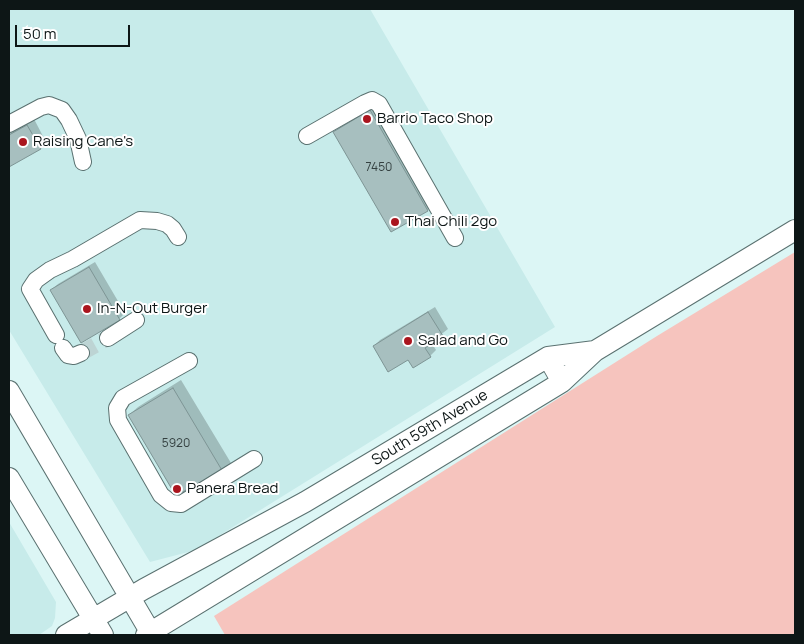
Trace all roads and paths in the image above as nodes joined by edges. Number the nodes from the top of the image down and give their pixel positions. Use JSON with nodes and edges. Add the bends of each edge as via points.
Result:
{"nodes":[{"id":1,"x":9,"y":124,"type":"edge"},
{"id":2,"x":307,"y":136,"type":"dead end"},
{"id":3,"x":84,"y":162,"type":"dead end"},
{"id":4,"x":795,"y":230,"type":"edge"},
{"id":5,"x":178,"y":237,"type":"dead end"},
{"id":6,"x":455,"y":238,"type":"dead end"},
{"id":7,"x":136,"y":320,"type":"dead end"},
{"id":8,"x":108,"y":338,"type":"tunnel mouth"},
{"id":9,"x":594,"y":351,"type":"junction"},
{"id":10,"x":81,"y":353,"type":"dead end"},
{"id":11,"x":548,"y":357,"type":"junction"},
{"id":12,"x":189,"y":361,"type":"dead end"},
{"id":13,"x":562,"y":382,"type":"junction"},
{"id":14,"x":9,"y":392,"type":"edge"},
{"id":15,"x":254,"y":460,"type":"dead end"},
{"id":16,"x":9,"y":478,"type":"edge"},
{"id":17,"x":130,"y":597,"type":"junction"},
{"id":18,"x":99,"y":627,"type":"edge"},
{"id":19,"x":150,"y":634,"type":"edge"},
{"id":20,"x":66,"y":635,"type":"edge"}],
"edges":[{"from":1,"to":3,"type":"lane","via":[[41,107],[49,105],[62,110],[78,140]]},
{"from":2,"to":6,"type":"lane","via":[[365,102],[372,100],[379,104]]},
{"from":4,"to":9,"type":"main road","name":"South 59th Avenue"},
{"from":5,"to":10,"type":"lane","via":[[166,224],[140,220],[36,280],[30,289],[68,355]]},
{"from":7,"to":8,"type":"lane"},
{"from":9,"to":11,"type":"main road","name":"South 59th Avenue"},
{"from":9,"to":13,"type":"main road"},
{"from":11,"to":13,"type":"main road"},
{"from":11,"to":17,"type":"main road","name":"South 59th Avenue","via":[[305,502]]},
{"from":12,"to":15,"type":"lane","via":[[123,398],[117,408],[118,420],[161,495],[171,503],[181,504]]},
{"from":13,"to":19,"type":"main road"},
{"from":14,"to":17,"type":"main road"},
{"from":16,"to":18,"type":"main road"},
{"from":17,"to":18,"type":"main road","name":"South 59th Avenue"},
{"from":17,"to":19,"type":"main road"},
{"from":18,"to":20,"type":"main road","name":"South 59th Avenue"}]}
